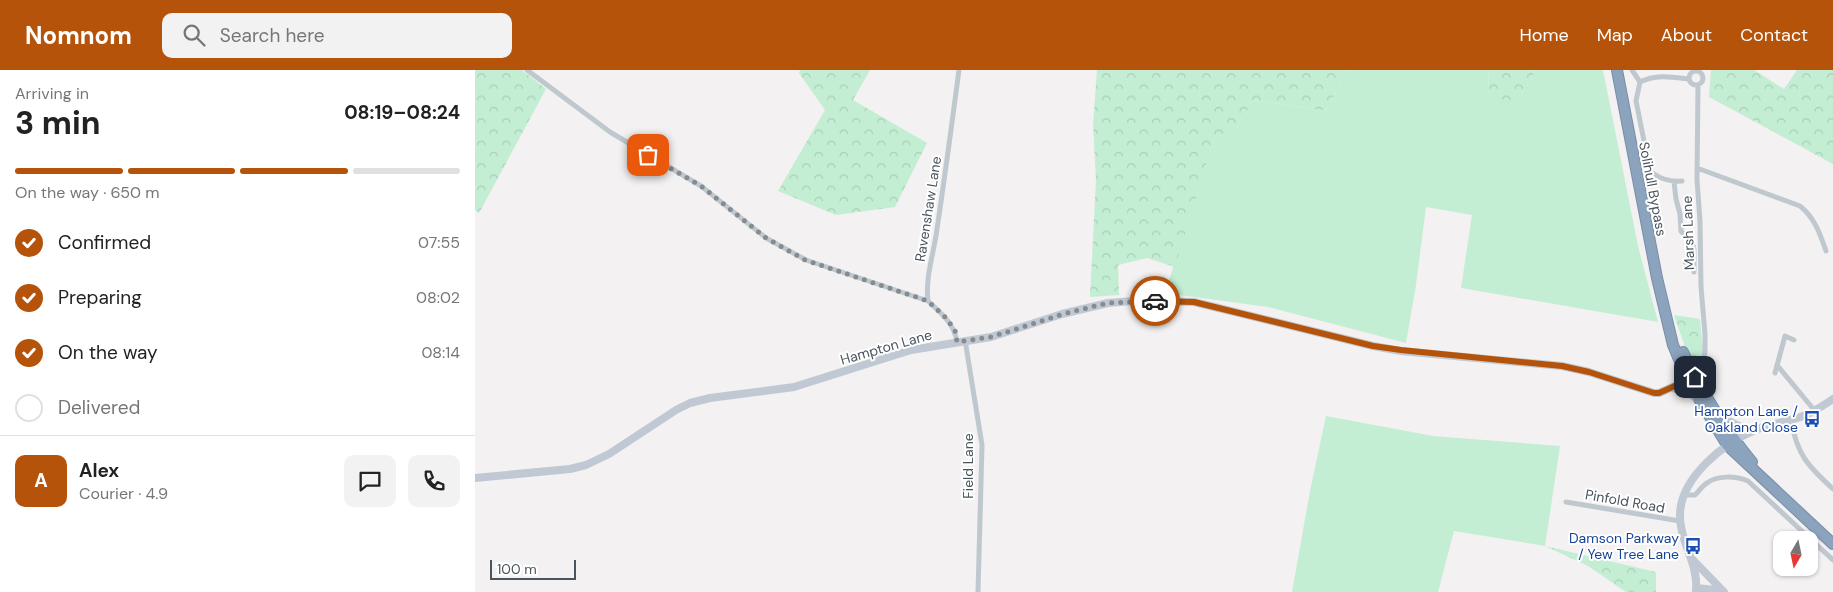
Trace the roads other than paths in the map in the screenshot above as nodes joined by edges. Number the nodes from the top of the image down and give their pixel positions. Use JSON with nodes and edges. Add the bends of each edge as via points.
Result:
{"nodes":[{"id":1,"x":527,"y":70,"type":"edge"},
{"id":2,"x":959,"y":70,"type":"edge"},
{"id":3,"x":1617,"y":70,"type":"edge"},
{"id":4,"x":1632,"y":70,"type":"edge"},
{"id":5,"x":1697,"y":70,"type":"edge"},
{"id":6,"x":1689,"y":79,"type":"junction"},
{"id":7,"x":1640,"y":82,"type":"junction"},
{"id":8,"x":1698,"y":85,"type":"junction"},
{"id":9,"x":1697,"y":168,"type":"junction"},
{"id":10,"x":1682,"y":181,"type":"dead end"},
{"id":11,"x":1674,"y":182,"type":"junction"},
{"id":12,"x":1826,"y":252,"type":"dead end"},
{"id":13,"x":1685,"y":262,"type":"dead end"},
{"id":14,"x":1694,"y":263,"type":"junction"},
{"id":15,"x":1694,"y":272,"type":"dead end"},
{"id":16,"x":928,"y":301,"type":"junction"},
{"id":17,"x":1794,"y":340,"type":"dead end"},
{"id":18,"x":961,"y":341,"type":"junction"},
{"id":19,"x":1777,"y":365,"type":"junction"},
{"id":20,"x":1775,"y":373,"type":"dead end"},
{"id":21,"x":1691,"y":379,"type":"junction"},
{"id":22,"x":1671,"y":388,"type":"junction"},
{"id":23,"x":1697,"y":398,"type":"junction"},
{"id":24,"x":1833,"y":399,"type":"edge"},
{"id":25,"x":1710,"y":404,"type":"junction"},
{"id":26,"x":1815,"y":410,"type":"junction"},
{"id":27,"x":1791,"y":420,"type":"junction"},
{"id":28,"x":1756,"y":430,"type":"junction"},
{"id":29,"x":1731,"y":443,"type":"junction"},
{"id":30,"x":475,"y":478,"type":"edge"},
{"id":31,"x":1833,"y":489,"type":"edge"},
{"id":32,"x":1683,"y":495,"type":"junction"},
{"id":33,"x":1566,"y":502,"type":"dead end"},
{"id":34,"x":1680,"y":522,"type":"junction"},
{"id":35,"x":1833,"y":544,"type":"edge"},
{"id":36,"x":1692,"y":559,"type":"junction"},
{"id":37,"x":1833,"y":560,"type":"edge"},
{"id":38,"x":1696,"y":590,"type":"edge"},
{"id":39,"x":978,"y":592,"type":"edge"},
{"id":40,"x":1719,"y":592,"type":"edge"},
{"id":41,"x":1724,"y":592,"type":"edge"}],
"edges":[{"from":1,"to":16,"type":"street","via":[[610,132],[701,186],[766,238],[805,260]]},
{"from":2,"to":16,"type":"street","name":"Ravenshaw Lane","via":[[934,252],[926,287]]},
{"from":3,"to":21,"type":"highway","name":"Solihull Bypass","via":[[1665,312]]},
{"from":4,"to":7,"type":"street"},
{"from":5,"to":6,"type":"street"},
{"from":5,"to":8,"type":"street","via":[[1704,80]]},
{"from":6,"to":7,"type":"street","via":[[1655,76]]},
{"from":6,"to":8,"type":"street"},
{"from":7,"to":11,"type":"street","via":[[1636,101],[1650,171]]},
{"from":8,"to":9,"type":"street","name":"Marsh Lane"},
{"from":9,"to":12,"type":"street","via":[[1799,206],[1818,228]]},
{"from":9,"to":21,"type":"street","name":"Marsh Lane","via":[[1705,352],[1700,371]]},
{"from":10,"to":11,"type":"street"},
{"from":11,"to":14,"type":"street","via":[[1681,227],[1693,245]]},
{"from":13,"to":14,"type":"street"},
{"from":14,"to":15,"type":"street"},
{"from":16,"to":18,"type":"street","via":[[945,317]]},
{"from":17,"to":19,"type":"street","via":[[1785,336]]},
{"from":18,"to":22,"type":"main road","name":"Hampton Lane","via":[[991,337],[1108,303],[1194,302],[1379,347],[1562,366],[1654,393]]},
{"from":18,"to":30,"type":"main road","name":"Hampton Lane","via":[[911,350],[794,387],[690,403],[586,465]]},
{"from":18,"to":39,"type":"street","name":"Field Lane","via":[[982,445]]},
{"from":19,"to":20,"type":"street"},
{"from":19,"to":26,"type":"street"},
{"from":21,"to":22,"type":"main road","name":"Hampton Lane"},
{"from":21,"to":23,"type":"highway","name":"Solihull Bypass"},
{"from":21,"to":25,"type":"highway","name":"Solihull Bypass"},
{"from":22,"to":23,"type":"main road"},
{"from":23,"to":29,"type":"highway","name":"Solihull Bypass"},
{"from":24,"to":26,"type":"main road"},
{"from":25,"to":28,"type":"main road","via":[[1733,424]]},
{"from":25,"to":29,"type":"highway","name":"Solihull Bypass"},
{"from":26,"to":27,"type":"main road"},
{"from":27,"to":28,"type":"main road"},
{"from":27,"to":31,"type":"street","via":[[1803,456],[1811,469]]},
{"from":28,"to":29,"type":"main road"},
{"from":29,"to":32,"type":"main road","via":[[1695,474]]},
{"from":29,"to":35,"type":"highway","name":"Solihull Bypass","via":[[1742,460]]},
{"from":32,"to":34,"type":"main road"},
{"from":32,"to":37,"type":"street","via":[[1695,495],[1708,481],[1717,478],[1748,480]]},
{"from":33,"to":34,"type":"street","name":"Pinfold Road"},
{"from":34,"to":36,"type":"main road"},
{"from":36,"to":38,"type":"main road"},
{"from":36,"to":41,"type":"main road"},
{"from":38,"to":40,"type":"main road"}]}
